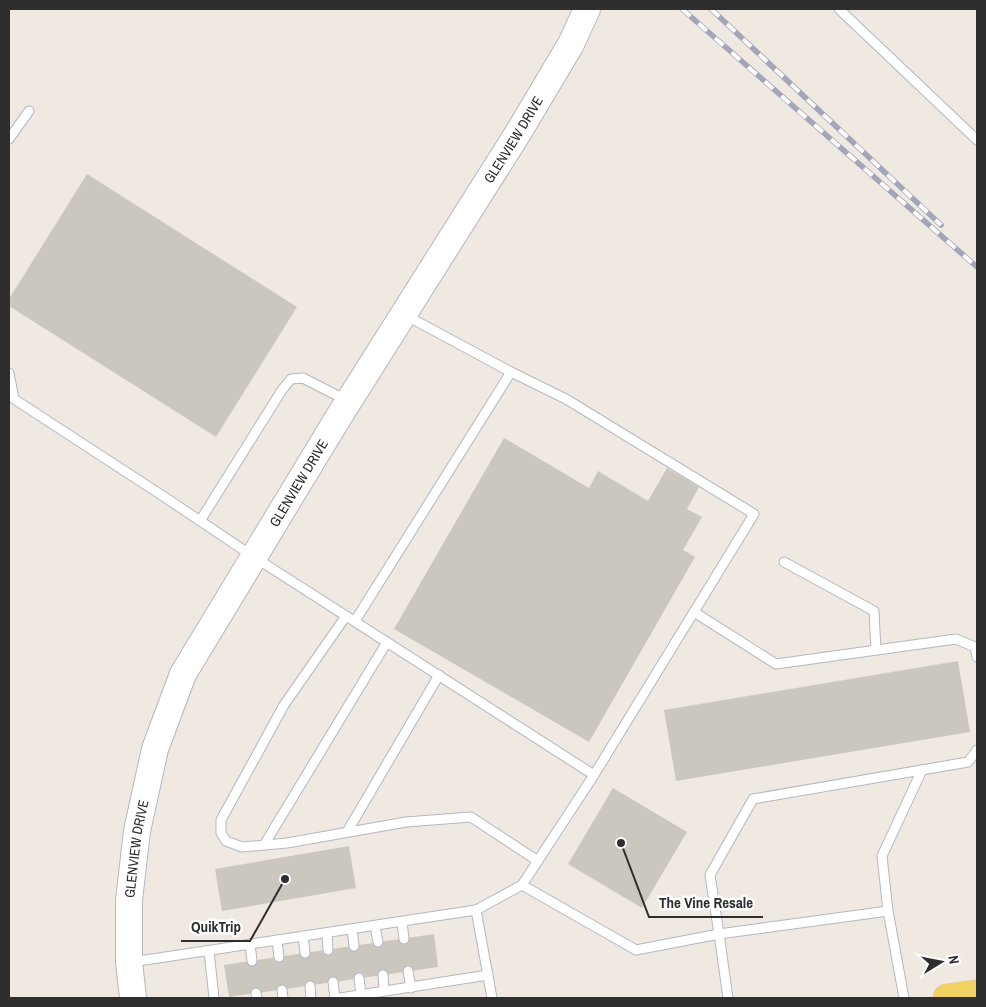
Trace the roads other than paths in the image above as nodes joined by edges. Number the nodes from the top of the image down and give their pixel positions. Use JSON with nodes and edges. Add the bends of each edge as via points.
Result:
{"nodes":[{"id":1,"x":587,"y":9,"type":"edge"},
{"id":2,"x":839,"y":9,"type":"edge"},
{"id":3,"x":29,"y":111,"type":"dead end"},
{"id":4,"x":9,"y":139,"type":"edge"},
{"id":5,"x":977,"y":140,"type":"edge"},
{"id":6,"x":402,"y":314,"type":"junction"},
{"id":7,"x":511,"y":372,"type":"junction"},
{"id":8,"x":9,"y":373,"type":"edge"},
{"id":9,"x":348,"y":401,"type":"junction"},
{"id":10,"x":200,"y":521,"type":"junction"},
{"id":11,"x":254,"y":558,"type":"junction"},
{"id":12,"x":784,"y":562,"type":"dead end"},
{"id":13,"x":694,"y":612,"type":"junction"},
{"id":14,"x":346,"y":616,"type":"junction"},
{"id":15,"x":355,"y":621,"type":"junction"},
{"id":16,"x":387,"y":642,"type":"junction"},
{"id":17,"x":876,"y":650,"type":"junction"},
{"id":18,"x":977,"y":656,"type":"edge"},
{"id":19,"x":439,"y":675,"type":"junction"},
{"id":20,"x":977,"y":750,"type":"edge"},
{"id":21,"x":922,"y":770,"type":"junction"},
{"id":22,"x":594,"y":775,"type":"junction"},
{"id":23,"x":348,"y":832,"type":"junction"},
{"id":24,"x":264,"y":845,"type":"junction"},
{"id":25,"x":538,"y":861,"type":"junction"},
{"id":26,"x":522,"y":885,"type":"junction"},
{"id":27,"x":476,"y":910,"type":"junction"},
{"id":28,"x":888,"y":911,"type":"junction"},
{"id":29,"x":402,"y":922,"type":"junction"},
{"id":30,"x":375,"y":926,"type":"junction"},
{"id":31,"x":352,"y":929,"type":"junction"},
{"id":32,"x":327,"y":933,"type":"junction"},
{"id":33,"x":719,"y":934,"type":"junction"},
{"id":34,"x":304,"y":936,"type":"junction"},
{"id":35,"x":404,"y":939,"type":"dead end"},
{"id":36,"x":277,"y":940,"type":"junction"},
{"id":37,"x":378,"y":942,"type":"dead end"},
{"id":38,"x":250,"y":944,"type":"junction"},
{"id":39,"x":354,"y":946,"type":"dead end"},
{"id":40,"x":328,"y":950,"type":"dead end"},
{"id":41,"x":209,"y":951,"type":"junction"},
{"id":42,"x":305,"y":953,"type":"dead end"},
{"id":43,"x":279,"y":957,"type":"dead end"},
{"id":44,"x":252,"y":961,"type":"dead end"},
{"id":45,"x":129,"y":962,"type":"junction"},
{"id":46,"x":408,"y":971,"type":"dead end"},
{"id":47,"x":382,"y":975,"type":"dead end"},
{"id":48,"x":488,"y":975,"type":"junction"},
{"id":49,"x":358,"y":978,"type":"dead end"},
{"id":50,"x":334,"y":982,"type":"dead end"},
{"id":51,"x":310,"y":986,"type":"dead end"},
{"id":52,"x":411,"y":988,"type":"junction"},
{"id":53,"x":384,"y":990,"type":"junction"},
{"id":54,"x":977,"y":994,"type":"edge"},
{"id":55,"x":361,"y":995,"type":"junction"},
{"id":56,"x":133,"y":998,"type":"edge"},
{"id":57,"x":214,"y":998,"type":"edge"},
{"id":58,"x":311,"y":998,"type":"edge"},
{"id":59,"x":335,"y":998,"type":"edge"},
{"id":60,"x":340,"y":998,"type":"edge"},
{"id":61,"x":492,"y":998,"type":"edge"},
{"id":62,"x":728,"y":998,"type":"edge"},
{"id":63,"x":904,"y":998,"type":"edge"},
{"id":64,"x":947,"y":998,"type":"edge"}],
"edges":[{"from":1,"to":6,"type":"main road","name":"GLENVIEW DRIVE","via":[[562,61]]},
{"from":2,"to":5,"type":"lane"},
{"from":3,"to":4,"type":"lane"},
{"from":6,"to":7,"type":"lane"},
{"from":6,"to":9,"type":"main road","name":"GLENVIEW DRIVE"},
{"from":7,"to":13,"type":"lane","via":[[566,399],[754,514]]},
{"from":7,"to":15,"type":"lane"},
{"from":8,"to":10,"type":"lane","via":[[14,399]]},
{"from":9,"to":10,"type":"lane","via":[[303,378],[291,379]]},
{"from":9,"to":11,"type":"main road","name":"GLENVIEW DRIVE"},
{"from":10,"to":11,"type":"lane"},
{"from":11,"to":14,"type":"lane"},
{"from":11,"to":45,"type":"main road","name":"GLENVIEW DRIVE","via":[[183,674],[155,749],[136,841],[129,900]]},
{"from":12,"to":17,"type":"lane","via":[[874,611]]},
{"from":13,"to":17,"type":"lane","via":[[776,664]]},
{"from":13,"to":22,"type":"lane"},
{"from":14,"to":15,"type":"lane"},
{"from":14,"to":24,"type":"lane","via":[[284,705],[221,820],[221,833],[226,841],[242,847]]},
{"from":15,"to":16,"type":"lane"},
{"from":16,"to":19,"type":"lane"},
{"from":16,"to":24,"type":"lane"},
{"from":17,"to":18,"type":"lane","via":[[956,639],[976,647]]},
{"from":19,"to":22,"type":"lane"},
{"from":19,"to":23,"type":"lane"},
{"from":20,"to":21,"type":"lane","via":[[968,762]]},
{"from":21,"to":28,"type":"lane","via":[[882,856]]},
{"from":21,"to":33,"type":"lane","via":[[753,799],[710,875]]},
{"from":22,"to":25,"type":"lane"},
{"from":23,"to":24,"type":"lane"},
{"from":23,"to":25,"type":"lane","via":[[406,822],[472,817]]},
{"from":25,"to":26,"type":"lane"},
{"from":26,"to":27,"type":"lane"},
{"from":26,"to":33,"type":"lane","via":[[636,950]]},
{"from":27,"to":29,"type":"lane"},
{"from":27,"to":48,"type":"lane"},
{"from":28,"to":33,"type":"lane"},
{"from":28,"to":63,"type":"lane"},
{"from":29,"to":30,"type":"lane"},
{"from":29,"to":35,"type":"lane"},
{"from":30,"to":31,"type":"lane"},
{"from":30,"to":37,"type":"lane"},
{"from":31,"to":32,"type":"lane"},
{"from":31,"to":39,"type":"lane"},
{"from":32,"to":34,"type":"lane"},
{"from":32,"to":40,"type":"lane"},
{"from":33,"to":62,"type":"lane"},
{"from":34,"to":36,"type":"lane"},
{"from":34,"to":42,"type":"lane"},
{"from":36,"to":38,"type":"lane"},
{"from":36,"to":43,"type":"lane"},
{"from":38,"to":41,"type":"lane"},
{"from":38,"to":44,"type":"lane"},
{"from":41,"to":45,"type":"lane"},
{"from":41,"to":57,"type":"lane"},
{"from":45,"to":56,"type":"main road","name":"GLENVIEW DRIVE"},
{"from":46,"to":52,"type":"lane"},
{"from":47,"to":53,"type":"lane"},
{"from":48,"to":52,"type":"lane"},
{"from":48,"to":61,"type":"lane"},
{"from":49,"to":55,"type":"lane"},
{"from":50,"to":59,"type":"lane"},
{"from":51,"to":58,"type":"lane"},
{"from":52,"to":53,"type":"lane"},
{"from":53,"to":55,"type":"lane"},
{"from":54,"to":64,"type":"main road"},
{"from":55,"to":60,"type":"lane"}]}
